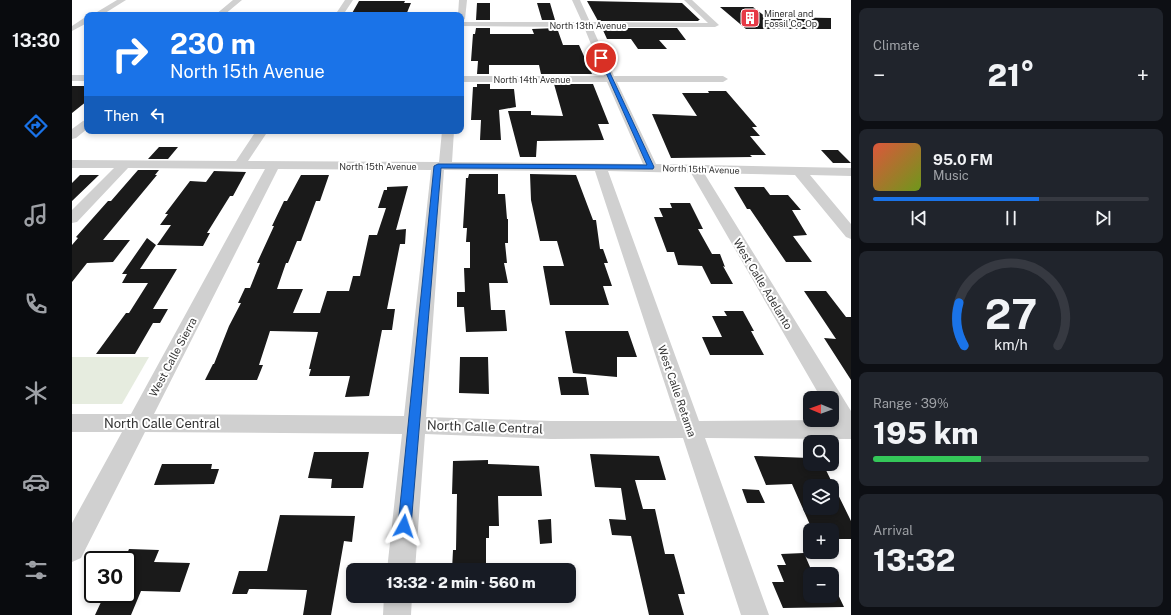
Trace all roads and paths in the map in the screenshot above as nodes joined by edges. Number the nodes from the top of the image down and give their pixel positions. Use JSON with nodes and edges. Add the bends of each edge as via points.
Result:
{"nodes":[{"id":1,"x":122,"y":0,"type":"edge"},
{"id":2,"x":238,"y":0,"type":"edge"},
{"id":3,"x":349,"y":0,"type":"edge"},
{"id":4,"x":463,"y":0,"type":"edge"},
{"id":5,"x":576,"y":0,"type":"edge"},
{"id":6,"x":688,"y":0,"type":"edge"},
{"id":7,"x":101,"y":12,"type":"edge"},
{"id":8,"x":223,"y":12,"type":"edge"},
{"id":9,"x":341,"y":12,"type":"edge"},
{"id":10,"x":462,"y":12,"type":"edge"},
{"id":11,"x":84,"y":22,"type":"edge"},
{"id":12,"x":72,"y":23,"type":"edge"},
{"id":13,"x":84,"y":23,"type":"edge"},
{"id":14,"x":464,"y":24,"type":"edge"},
{"id":15,"x":586,"y":25,"type":"junction"},
{"id":16,"x":72,"y":29,"type":"edge"},
{"id":17,"x":72,"y":78,"type":"edge"},
{"id":18,"x":84,"y":78,"type":"edge"},
{"id":19,"x":464,"y":79,"type":"edge"},
{"id":20,"x":610,"y":79,"type":"junction"},
{"id":21,"x":723,"y":80,"type":"dead end"},
{"id":22,"x":84,"y":125,"type":"edge"},
{"id":23,"x":260,"y":134,"type":"edge"},
{"id":24,"x":447,"y":134,"type":"edge"},
{"id":25,"x":72,"y":135,"type":"edge"},
{"id":26,"x":72,"y":164,"type":"edge"},
{"id":27,"x":125,"y":164,"type":"junction"},
{"id":28,"x":240,"y":164,"type":"junction"},
{"id":29,"x":274,"y":165,"type":"junction"},
{"id":30,"x":441,"y":166,"type":"junction"},
{"id":31,"x":600,"y":167,"type":"junction"},
{"id":32,"x":651,"y":167,"type":"junction"},
{"id":33,"x":695,"y":169,"type":"junction"},
{"id":34,"x":799,"y":171,"type":"junction"},
{"id":35,"x":851,"y":172,"type":"edge"},
{"id":36,"x":72,"y":219,"type":"edge"},
{"id":37,"x":851,"y":234,"type":"edge"},
{"id":38,"x":828,"y":391,"type":"edge"},
{"id":39,"x":839,"y":409,"type":"edge"},
{"id":40,"x":72,"y":423,"type":"edge"},
{"id":41,"x":138,"y":424,"type":"junction"},
{"id":42,"x":413,"y":425,"type":"junction"},
{"id":43,"x":690,"y":429,"type":"junction"},
{"id":44,"x":851,"y":429,"type":"edge"},
{"id":45,"x":72,"y":549,"type":"edge"},
{"id":46,"x":402,"y":563,"type":"edge"},
{"id":47,"x":398,"y":603,"type":"edge"},
{"id":48,"x":397,"y":615,"type":"edge"},
{"id":49,"x":755,"y":615,"type":"edge"}],
"edges":[{"from":1,"to":7,"type":"street"},
{"from":2,"to":8,"type":"street"},
{"from":3,"to":9,"type":"street"},
{"from":4,"to":10,"type":"street"},
{"from":5,"to":15,"type":"street"},
{"from":6,"to":15,"type":"street","name":"North 13th Avenue","via":[[714,25]]},
{"from":11,"to":12,"type":"street"},
{"from":13,"to":16,"type":"street"},
{"from":14,"to":15,"type":"street","name":"North 13th Avenue"},
{"from":15,"to":20,"type":"street"},
{"from":17,"to":18,"type":"street"},
{"from":19,"to":20,"type":"street","name":"North 14th Avenue"},
{"from":20,"to":21,"type":"street","name":"North 14th Avenue"},
{"from":20,"to":32,"type":"street"},
{"from":22,"to":25,"type":"street"},
{"from":23,"to":28,"type":"street"},
{"from":24,"to":30,"type":"street"},
{"from":26,"to":27,"type":"street","name":"North 15th Avenue"},
{"from":27,"to":28,"type":"street","name":"North 15th Avenue"},
{"from":27,"to":36,"type":"street"},
{"from":28,"to":29,"type":"street","name":"North 15th Avenue"},
{"from":29,"to":30,"type":"street","name":"North 15th Avenue"},
{"from":29,"to":41,"type":"street","name":"West Calle Sierra"},
{"from":30,"to":31,"type":"street","name":"North 15th Avenue"},
{"from":30,"to":42,"type":"street"},
{"from":31,"to":32,"type":"street","name":"North 15th Avenue"},
{"from":31,"to":43,"type":"street","name":"West Calle Retama"},
{"from":32,"to":33,"type":"street","name":"North 15th Avenue"},
{"from":33,"to":34,"type":"street","name":"North 15th Avenue"},
{"from":33,"to":38,"type":"street","name":"West Calle Adelanto"},
{"from":34,"to":35,"type":"street","name":"North 15th Avenue"},
{"from":34,"to":37,"type":"street"},
{"from":39,"to":44,"type":"street","name":"West Calle Adelanto"},
{"from":40,"to":41,"type":"street","name":"North Calle Central"},
{"from":41,"to":42,"type":"street","name":"North Calle Central"},
{"from":41,"to":45,"type":"street","name":"West Calle Sierra"},
{"from":42,"to":43,"type":"street","name":"North Calle Central","via":[[551,430]]},
{"from":42,"to":46,"type":"street"},
{"from":43,"to":44,"type":"street","name":"North Calle Central"},
{"from":43,"to":49,"type":"street","name":"West Calle Retama"},
{"from":47,"to":48,"type":"street"}]}
